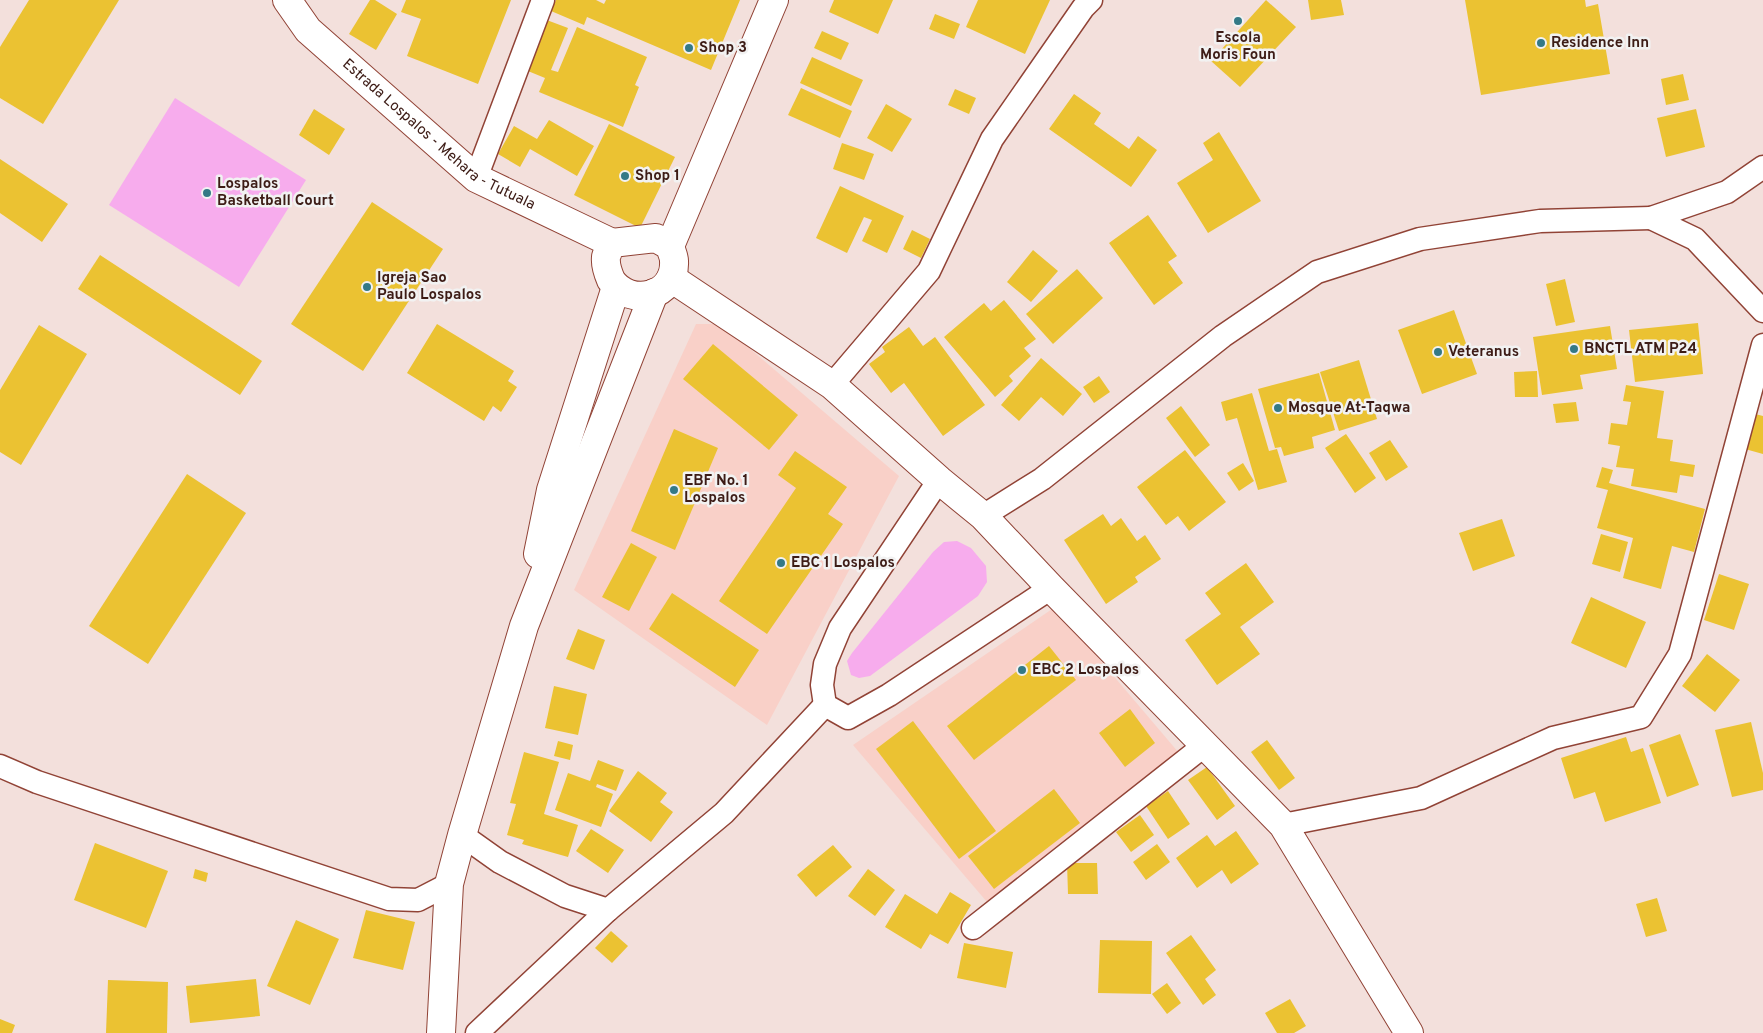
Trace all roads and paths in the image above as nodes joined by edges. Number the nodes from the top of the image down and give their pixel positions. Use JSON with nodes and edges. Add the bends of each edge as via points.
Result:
{"nodes":[{"id":1,"x":287,"y":0,"type":"edge"},
{"id":2,"x":543,"y":0,"type":"edge"},
{"id":3,"x":756,"y":0,"type":"edge"},
{"id":4,"x":774,"y":0,"type":"edge"},
{"id":5,"x":1091,"y":0,"type":"edge"},
{"id":6,"x":1763,"y":167,"type":"edge"},
{"id":7,"x":476,"y":178,"type":"junction"},
{"id":8,"x":1651,"y":218,"type":"junction"},
{"id":9,"x":663,"y":242,"type":"junction"},
{"id":10,"x":612,"y":243,"type":"junction"},
{"id":11,"x":662,"y":286,"type":"junction"},
{"id":12,"x":616,"y":287,"type":"junction"},
{"id":13,"x":1763,"y":311,"type":"edge"},
{"id":14,"x":1763,"y":345,"type":"edge"},
{"id":15,"x":832,"y":385,"type":"junction"},
{"id":16,"x":939,"y":480,"type":"junction"},
{"id":17,"x":983,"y":516,"type":"junction"},
{"id":18,"x":1051,"y":588,"type":"junction"},
{"id":19,"x":524,"y":626,"type":"junction"},
{"id":20,"x":825,"y":705,"type":"junction"},
{"id":21,"x":1205,"y":745,"type":"junction"},
{"id":22,"x":0,"y":766,"type":"edge"},
{"id":23,"x":1283,"y":825,"type":"junction"},
{"id":24,"x":462,"y":835,"type":"junction"},
{"id":25,"x":449,"y":884,"type":"junction"},
{"id":26,"x":608,"y":910,"type":"junction"},
{"id":27,"x":973,"y":928,"type":"dead end"},
{"id":28,"x":442,"y":1033,"type":"edge"},
{"id":29,"x":477,"y":1033,"type":"edge"},
{"id":30,"x":1409,"y":1033,"type":"edge"}],
"edges":[{"from":1,"to":7,"type":"main road","name":"Estrada Lospalos - Mehara - Tutuala","via":[[308,30]]},
{"from":2,"to":7,"type":"street"},
{"from":3,"to":9,"type":"main road","via":[[676,185]]},
{"from":4,"to":9,"type":"main road"},
{"from":5,"to":15,"type":"street","via":[[992,139],[928,271]]},
{"from":6,"to":8,"type":"street","via":[[1727,192]]},
{"from":7,"to":10,"type":"main road","name":"Estrada Lospalos - Mehara - Tutuala"},
{"from":8,"to":13,"type":"street","via":[[1695,239]]},
{"from":8,"to":17,"type":"street","via":[[1540,221],[1420,239],[1317,272],[1223,336],[1042,478]]},
{"from":9,"to":10,"type":"main road"},
{"from":9,"to":11,"type":"main road","via":[[674,262]]},
{"from":10,"to":12,"type":"main road","via":[[606,258],[608,274]]},
{"from":11,"to":12,"type":"main road","via":[[641,297]]},
{"from":11,"to":15,"type":"main road"},
{"from":11,"to":19,"type":"main road"},
{"from":12,"to":19,"type":"main road","via":[[551,490]]},
{"from":14,"to":23,"type":"street","via":[[1680,654],[1641,717],[1553,738],[1421,798]]},
{"from":15,"to":16,"type":"main road"},
{"from":16,"to":17,"type":"main road"},
{"from":16,"to":20,"type":"street","via":[[840,628],[825,664],[822,685]]},
{"from":17,"to":18,"type":"main road"},
{"from":18,"to":20,"type":"street","via":[[889,695],[848,718]]},
{"from":18,"to":21,"type":"main road"},
{"from":19,"to":24,"type":"main road"},
{"from":20,"to":26,"type":"street","via":[[724,812]]},
{"from":21,"to":23,"type":"main road"},
{"from":21,"to":27,"type":"street"},
{"from":22,"to":25,"type":"street","via":[[37,782],[390,899],[418,900]]},
{"from":23,"to":30,"type":"main road"},
{"from":24,"to":25,"type":"main road"},
{"from":24,"to":26,"type":"street","via":[[500,862],[549,888]]},
{"from":25,"to":28,"type":"main road"},
{"from":26,"to":29,"type":"street"}]}
